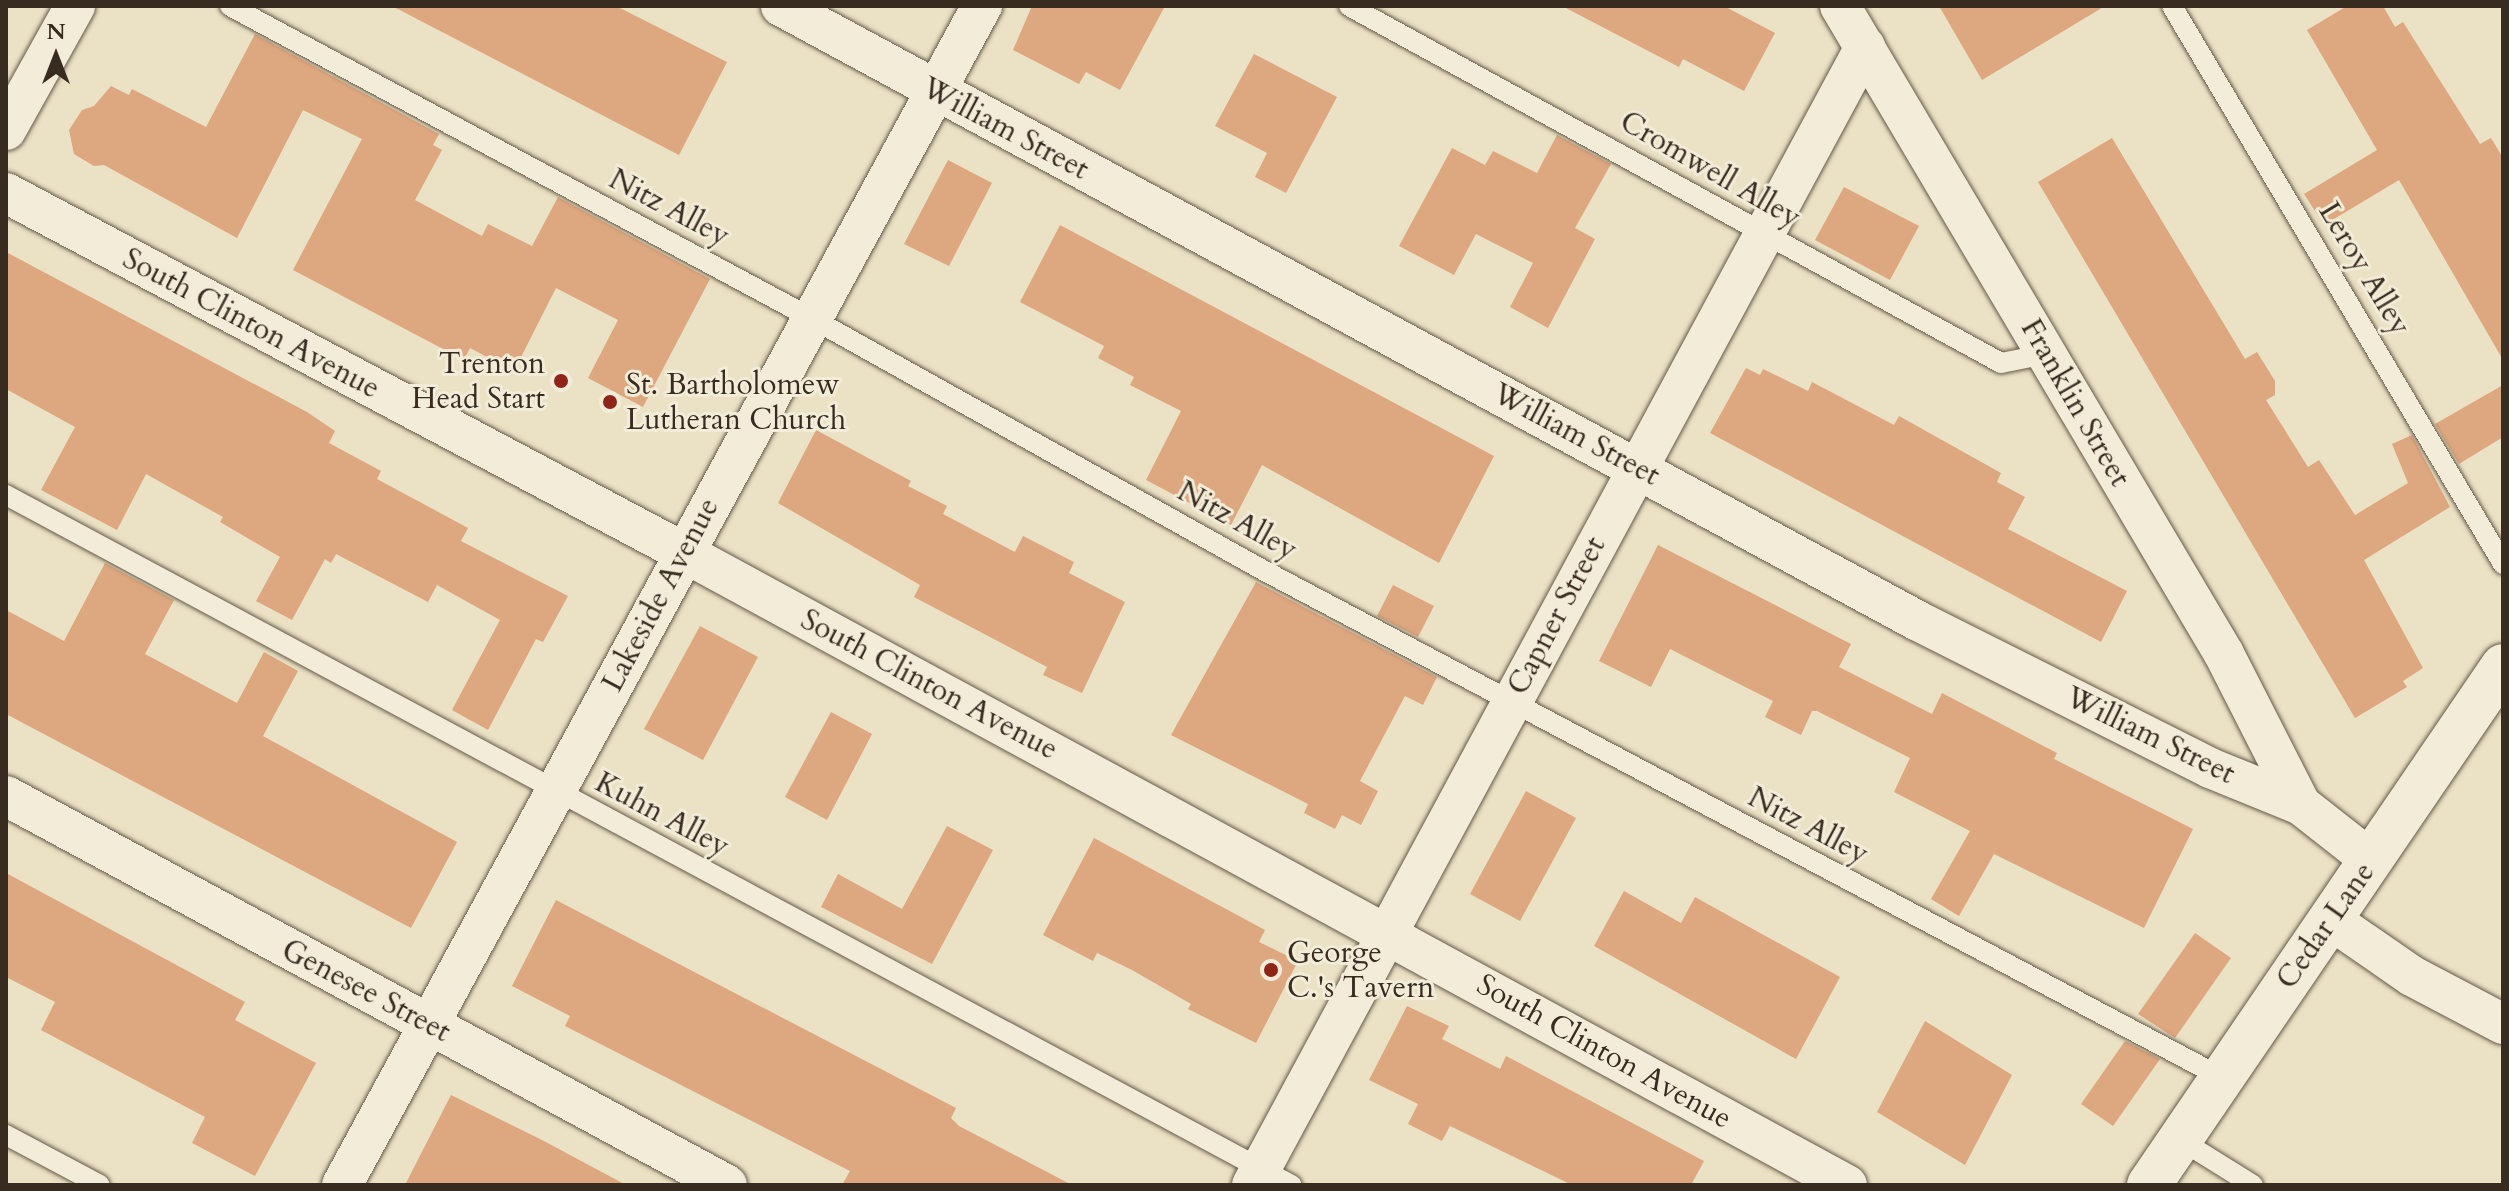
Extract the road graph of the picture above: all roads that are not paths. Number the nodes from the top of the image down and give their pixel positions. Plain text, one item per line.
1 (75, 6) edge
2 (230, 6) edge
3 (781, 6) edge
4 (982, 6) edge
5 (1349, 6) edge
6 (1840, 6) edge
7 (2172, 6) edge
8 (1865, 47) junction
9 (937, 93) junction
10 (6, 130) edge
11 (6, 193) edge
12 (1763, 236) junction
13 (813, 319) junction
14 (2046, 354) junction
15 (1636, 467) junction
16 (6, 495) edge
17 (683, 552) junction
18 (2503, 564) edge
19 (2503, 666) edge
20 (1511, 703) junction
21 (556, 793) junction
22 (6, 796) edge
23 (2301, 805) junction
24 (2371, 860) junction
25 (2331, 920) junction
26 (1387, 933) junction
27 (428, 1024) junction
28 (2503, 1024) edge
29 (2221, 1077) junction
30 (6, 1135) edge
31 (2179, 1139) junction
32 (1268, 1180) edge
33 (100, 1185) edge
34 (342, 1185) edge
35 (727, 1185) edge
36 (1847, 1185) edge
37 (2149, 1185) edge
38 (2253, 1185) edge

1 - 10 street
2 - 13 lane, Nitz Alley
3 - 9 street, William Street
4 - 9 street, Lakeside Avenue
5 - 12 lane, Cromwell Alley
6 - 8 street, Franklin Street
7 - 18 lane, Leroy Alley
8 - 12 street, Capner Street
8 - 14 street, Franklin Street
9 - 13 street, Lakeside Avenue
9 - 15 street, William Street
11 - 17 street, South Clinton Avenue
12 - 14 lane, Cromwell Alley
12 - 15 street, Capner Street
13 - 17 street, Lakeside Avenue
13 - 20 lane, Nitz Alley
14 - 23 street, Franklin Street
15 - 20 street, Capner Street
15 - 23 street, William Street
16 - 21 lane, Kuhn Alley
17 - 21 street, Lakeside Avenue
17 - 26 street, South Clinton Avenue
19 - 24 street, Cedar Lane
20 - 26 street, Capner Street
20 - 29 lane, Nitz Alley
21 - 27 street, Lakeside Avenue
21 - 32 lane, Kuhn Alley
22 - 27 street, Genesee Street
23 - 24 street, William Street
24 - 25 street, Cedar Lane
25 - 28 street
25 - 29 street, Cedar Lane
26 - 32 street, Capner Street
26 - 36 street, South Clinton Avenue
27 - 34 street, Lakeside Avenue
27 - 35 street, Genesee Street
29 - 31 street, Cedar Lane
30 - 33 lane
31 - 37 street, Cedar Lane
31 - 38 lane

